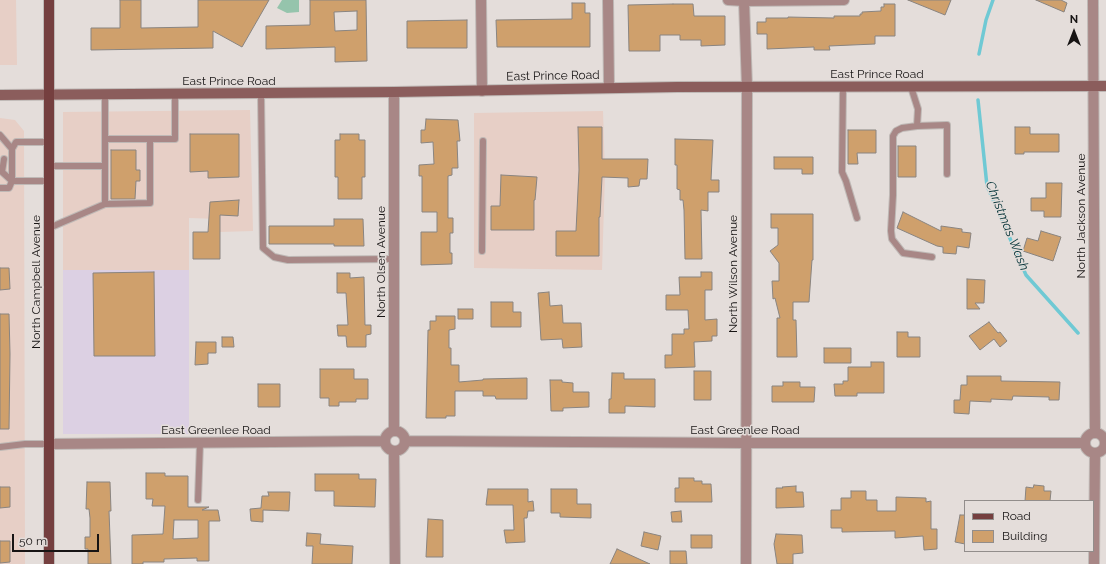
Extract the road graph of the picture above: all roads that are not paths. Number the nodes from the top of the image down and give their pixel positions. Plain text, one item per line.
1 (49, 0) edge
2 (481, 0) edge
3 (608, 0) edge
4 (728, 0) edge
5 (844, 0) edge
6 (1093, 0) edge
7 (744, 1) edge
8 (1094, 86) junction
9 (1106, 86) edge
10 (747, 87) junction
11 (843, 87) junction
12 (911, 87) junction
13 (609, 88) junction
14 (482, 91) junction
15 (394, 92) junction
16 (261, 93) junction
17 (105, 94) junction
18 (175, 94) junction
19 (49, 95) junction
20 (0, 96) edge
21 (918, 126) junction
22 (0, 135) edge
23 (105, 139) junction
24 (150, 139) junction
25 (483, 141) dead end
26 (49, 142) junction
27 (12, 148) junction
28 (4, 159) dead end
29 (49, 166) junction
30 (105, 166) junction
31 (1, 172) edge
32 (948, 174) dead end
33 (12, 181) junction
34 (49, 181) junction
35 (0, 188) edge
36 (105, 204) junction
37 (857, 218) dead end
38 (49, 228) junction
39 (482, 251) dead end
40 (932, 257) dead end
41 (394, 259) junction
42 (394, 431) junction
43 (1095, 433) junction
44 (384, 441) junction
45 (405, 441) junction
46 (200, 443) junction
47 (746, 443) junction
48 (1085, 443) junction
49 (1106, 443) edge
50 (49, 444) junction
51 (0, 447) edge
52 (394, 452) junction
53 (1095, 453) junction
54 (198, 500) dead end
55 (49, 564) edge
56 (395, 564) edge
57 (746, 564) edge
58 (1094, 564) edge

1 - 19 main road, North Campbell Avenue
2 - 14 street
3 - 13 street
4 - 7 street
5 - 7 street
6 - 8 street, North Jackson Avenue
7 - 10 street, North Wilson Avenue
8 - 9 main road, East Prince Road
8 - 12 main road, East Prince Road
8 - 43 street, North Jackson Avenue
10 - 11 main road, East Prince Road
10 - 13 main road, East Prince Road
10 - 47 street, North Wilson Avenue
11 - 12 main road, East Prince Road
11 - 37 lane
12 - 21 lane
13 - 14 main road, East Prince Road
14 - 15 main road, East Prince Road
15 - 16 main road, East Prince Road
15 - 41 street, North Olsen Avenue
16 - 18 main road, East Prince Road
16 - 41 lane
17 - 18 main road, East Prince Road
17 - 19 main road, East Prince Road
17 - 23 lane
18 - 24 lane
19 - 20 main road, East Prince Road
19 - 26 main road, North Campbell Avenue
21 - 32 lane
21 - 40 lane
22 - 27 lane
23 - 24 lane
23 - 30 lane
24 - 36 lane
25 - 39 lane
26 - 27 lane
26 - 29 main road, North Campbell Avenue
27 - 33 lane
28 - 31 lane
29 - 30 lane
29 - 34 main road, North Campbell Avenue
30 - 36 lane
31 - 33 lane
33 - 34 lane
33 - 35 lane
34 - 38 main road, North Campbell Avenue
36 - 38 lane
38 - 50 main road, North Campbell Avenue
41 - 42 street, North Olsen Avenue
42 - 44 street
42 - 45 street
43 - 48 street
43 - 49 street
44 - 46 street, East Greenlee Road
44 - 52 street
45 - 47 street, East Greenlee Road
45 - 52 street
46 - 50 street, East Greenlee Road
46 - 54 lane
47 - 48 street, East Greenlee Road
47 - 57 street, North Wilson Avenue
48 - 53 street
49 - 53 street
50 - 51 lane
50 - 55 main road, North Campbell Avenue
52 - 56 street
53 - 58 street

